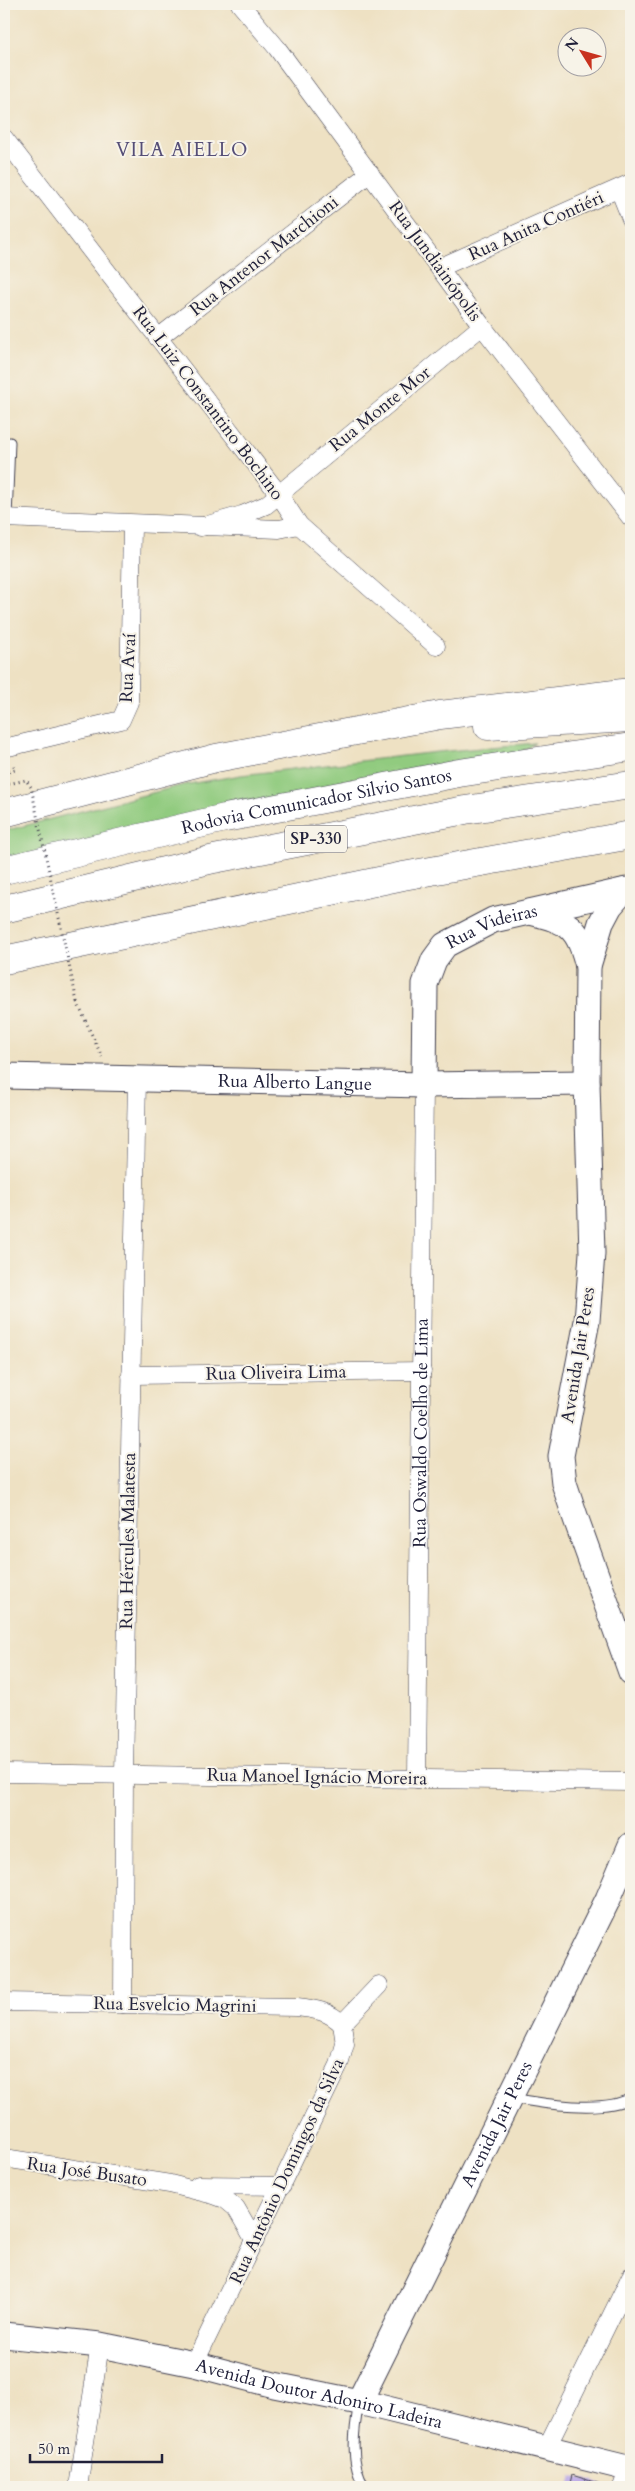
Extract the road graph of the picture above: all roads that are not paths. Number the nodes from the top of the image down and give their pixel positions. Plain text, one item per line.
1 (240, 4) edge
2 (4, 138) edge
3 (370, 174) junction
4 (625, 186) edge
5 (631, 219) edge
6 (441, 267) junction
7 (482, 326) junction
8 (158, 338) junction
9 (10, 442) dead end
10 (278, 493) junction
11 (5, 518) edge
12 (631, 518) edge
13 (132, 524) junction
14 (299, 525) junction
15 (201, 527) junction
16 (436, 646) dead end
17 (631, 692) edge
18 (631, 718) edge
19 (631, 747) edge
20 (4, 748) edge
21 (216, 758) junction
22 (631, 785) edge
23 (4, 813) edge
24 (631, 835) edge
25 (4, 870) edge
26 (627, 891) edge
27 (4, 909) edge
28 (526, 912) junction
29 (4, 960) edge
30 (588, 966) junction
31 (4, 1076) edge
32 (137, 1078) junction
33 (587, 1083) junction
34 (424, 1086) junction
35 (422, 1371) junction
36 (131, 1375) junction
37 (631, 1672) edge
38 (4, 1773) edge
39 (124, 1774) junction
40 (417, 1779) junction
41 (631, 1782) edge
42 (631, 1845) edge
43 (379, 1985) dead end
44 (4, 2002) edge
45 (123, 2004) junction
46 (342, 2024) junction
47 (510, 2098) junction
48 (631, 2098) edge
49 (4, 2158) edge
50 (170, 2184) junction
51 (282, 2186) junction
52 (255, 2241) junction
53 (631, 2276) edge
54 (4, 2335) edge
55 (100, 2345) junction
56 (194, 2364) junction
57 (359, 2402) junction
58 (546, 2449) junction
59 (628, 2475) edge
60 (78, 2487) edge
61 (366, 2487) edge

1 - 3 street, Rua Jundiainópolis
2 - 8 street, Rua Luiz Constantino Bochino
3 - 6 street, Rua Jundiainópolis
3 - 8 street, Rua Antenor Marchioni
4 - 5 street
4 - 6 street, Rua Anita Contiéri
6 - 7 street, Rua Jundiainópolis
7 - 10 street, Rua Monte Mor
7 - 12 street, Rua Jundiainópolis
8 - 10 street, Rua Luiz Constantino Bochino
9 - 11 lane
10 - 14 street, Rua Luiz Constantino Bochino
10 - 15 street, Rua Monte Mor
11 - 13 street
13 - 15 street
13 - 20 street, Rua Avaí
14 - 15 street
14 - 16 street, Rua Luiz Constantino Bochino
17 - 21 highway
18 - 21 highway
19 - 25 highway, Rodovia Comunicador Silvio Santos / SP-330
21 - 23 highway
22 - 27 highway, Rodovia Comunicador Silvio Santos / SP-330
24 - 29 highway
26 - 28 street, Rua Videiras
26 - 30 street, Avenida Jair Peres
28 - 30 street, Avenida Jair Peres
28 - 34 street, Rua Videiras
30 - 33 street, Avenida Jair Peres
31 - 32 street, Rua Alberto Langue
32 - 34 street, Rua Alberto Langue
32 - 36 street, Rua Hércules Malatesta
33 - 34 street, Rua Alberto Langue
33 - 37 street, Avenida Jair Peres
34 - 35 street, Rua Oswaldo Coelho de Lima
35 - 36 street, Rua Oliveira Lima
35 - 40 street, Rua Oswaldo Coelho de Lima
36 - 39 street, Rua Hércules Malatesta
38 - 39 street, Rua Manoel Ignácio Moreira
39 - 40 street, Rua Manoel Ignácio Moreira
39 - 45 street, Rua Hércules Malatesta
40 - 41 street, Rua Manoel Ignácio Moreira
42 - 47 street, Avenida Jair Peres
43 - 46 street
44 - 45 street, Rua Esvelcio Magrini
45 - 46 street, Rua Esvelcio Magrini
46 - 51 street, Rua Antônio Domingos da Silva
47 - 48 lane
47 - 57 street, Avenida Jair Peres
49 - 50 street, Rua José Busato
50 - 51 street, Rua José Busato
50 - 52 street, Rua José Busato
51 - 52 street, Rua Antônio Domingos da Silva
52 - 56 street, Rua Antônio Domingos da Silva
53 - 58 street
54 - 55 street, Avenida Doutor Adoniro Ladeira
55 - 56 street, Avenida Doutor Adoniro Ladeira
55 - 60 street
56 - 57 street, Avenida Doutor Adoniro Ladeira
57 - 58 street, Avenida Doutor Adoniro Ladeira
57 - 61 lane
58 - 59 street, Avenida Doutor Adoniro Ladeira

